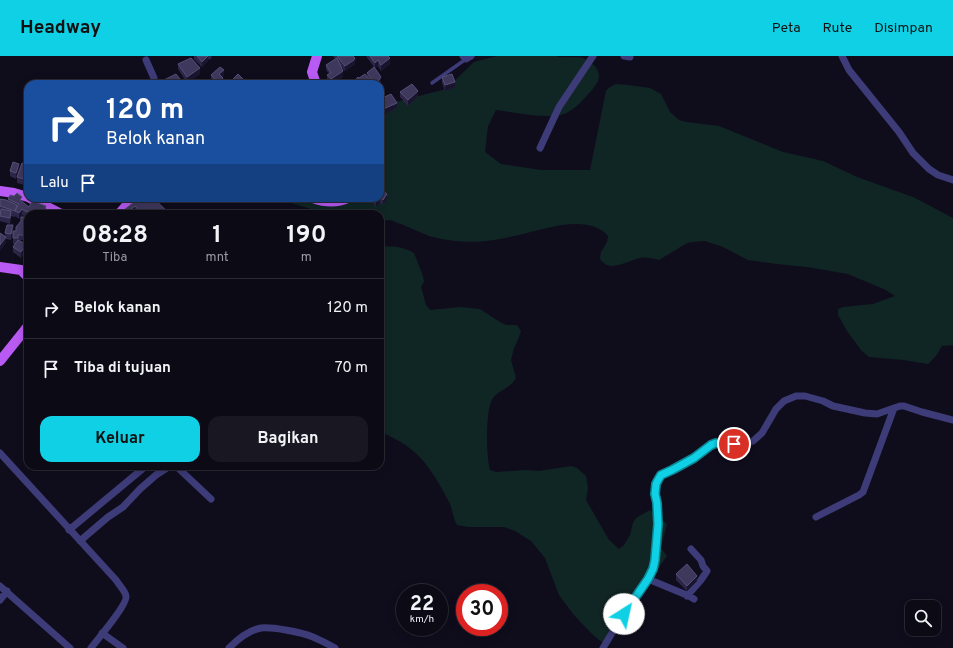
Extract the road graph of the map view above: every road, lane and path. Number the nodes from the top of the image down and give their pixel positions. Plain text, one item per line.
1 (317, 56) edge
2 (593, 56) edge
3 (842, 56) edge
4 (467, 57) edge
5 (146, 60) dead end
6 (154, 80) edge
7 (315, 80) edge
8 (432, 83) dead end
9 (540, 148) dead end
10 (953, 180) edge
11 (0, 191) edge
12 (24, 197) edge
13 (37, 202) edge
14 (130, 202) edge
15 (53, 210) edge
16 (123, 210) edge
17 (0, 267) edge
18 (24, 273) edge
19 (24, 331) edge
20 (0, 361) edge
21 (894, 408) junction
22 (953, 420) edge
23 (0, 453) edge
24 (139, 470) edge
25 (164, 470) edge
26 (180, 470) edge
27 (211, 499) dead end
28 (816, 517) dead end
29 (69, 530) junction
30 (80, 541) junction
31 (691, 549) dead end
32 (648, 579) junction
33 (0, 586) edge
34 (6, 591) junction
35 (687, 596) junction
36 (694, 599) dead end
37 (0, 600) edge
38 (102, 633) junction
39 (70, 648) edge
40 (91, 648) edge
41 (123, 648) edge
42 (229, 648) edge
43 (335, 648) edge
44 (603, 648) edge

1 - 7 main road
2 - 9 street
3 - 10 street
4 - 8 lane
5 - 6 street
11 - 12 main road
13 - 15 main road
14 - 16 main road
17 - 18 main road
19 - 20 main road
21 - 22 street
21 - 28 street
21 - 32 street
23 - 29 street
24 - 29 street
25 - 30 street
26 - 27 street
29 - 30 street
30 - 38 street
31 - 35 street
32 - 35 street
32 - 44 street
33 - 34 street
34 - 37 street
34 - 39 street
35 - 36 street
38 - 40 street
38 - 41 street
42 - 43 street

